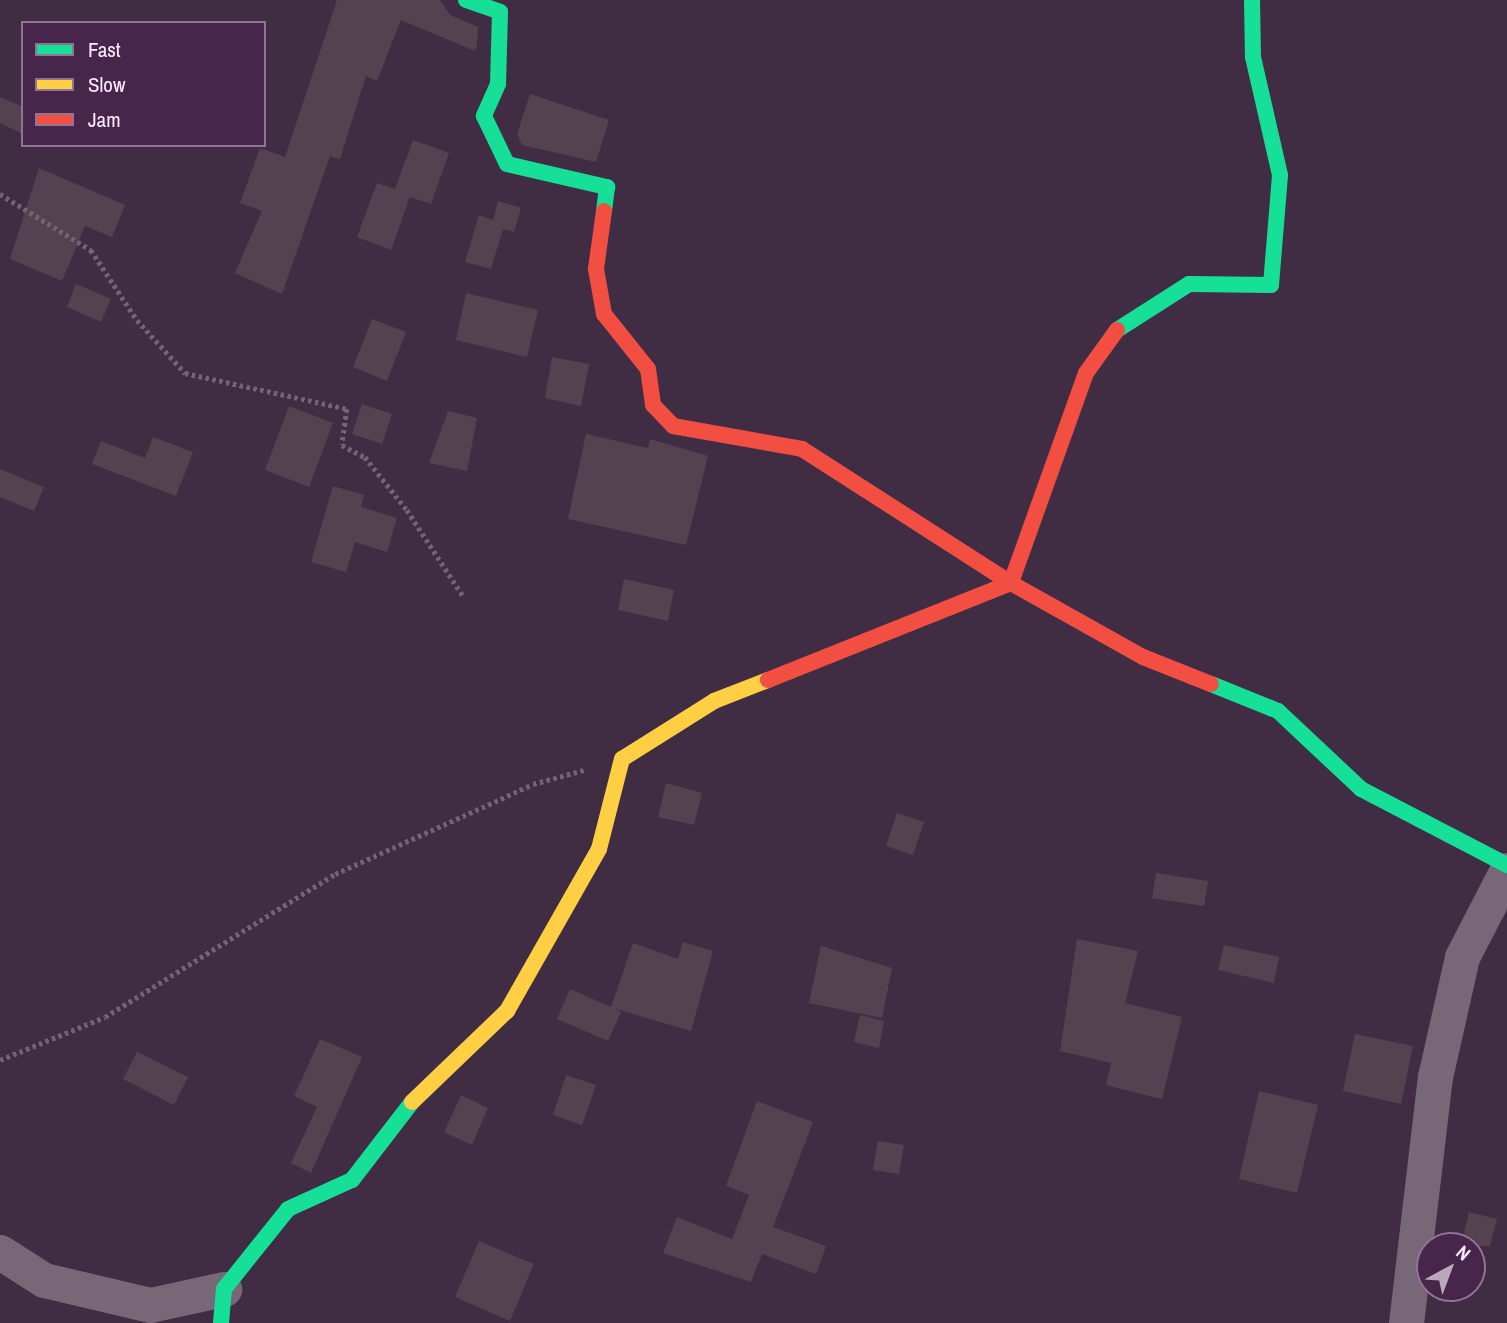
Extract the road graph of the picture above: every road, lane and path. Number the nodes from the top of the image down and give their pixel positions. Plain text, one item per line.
1 (466, 0) edge
2 (1252, 0) edge
3 (0, 194) edge
4 (1011, 583) junction
5 (463, 596) dead end
6 (622, 759) junction
7 (1507, 865) edge
8 (1507, 870) edge
9 (0, 1060) edge
10 (0, 1252) edge
11 (222, 1306) edge
12 (1406, 1323) edge

1 - 4 street
2 - 4 street
3 - 5 path
4 - 6 street
4 - 7 street
6 - 9 path
6 - 11 street
8 - 12 street
10 - 11 street

